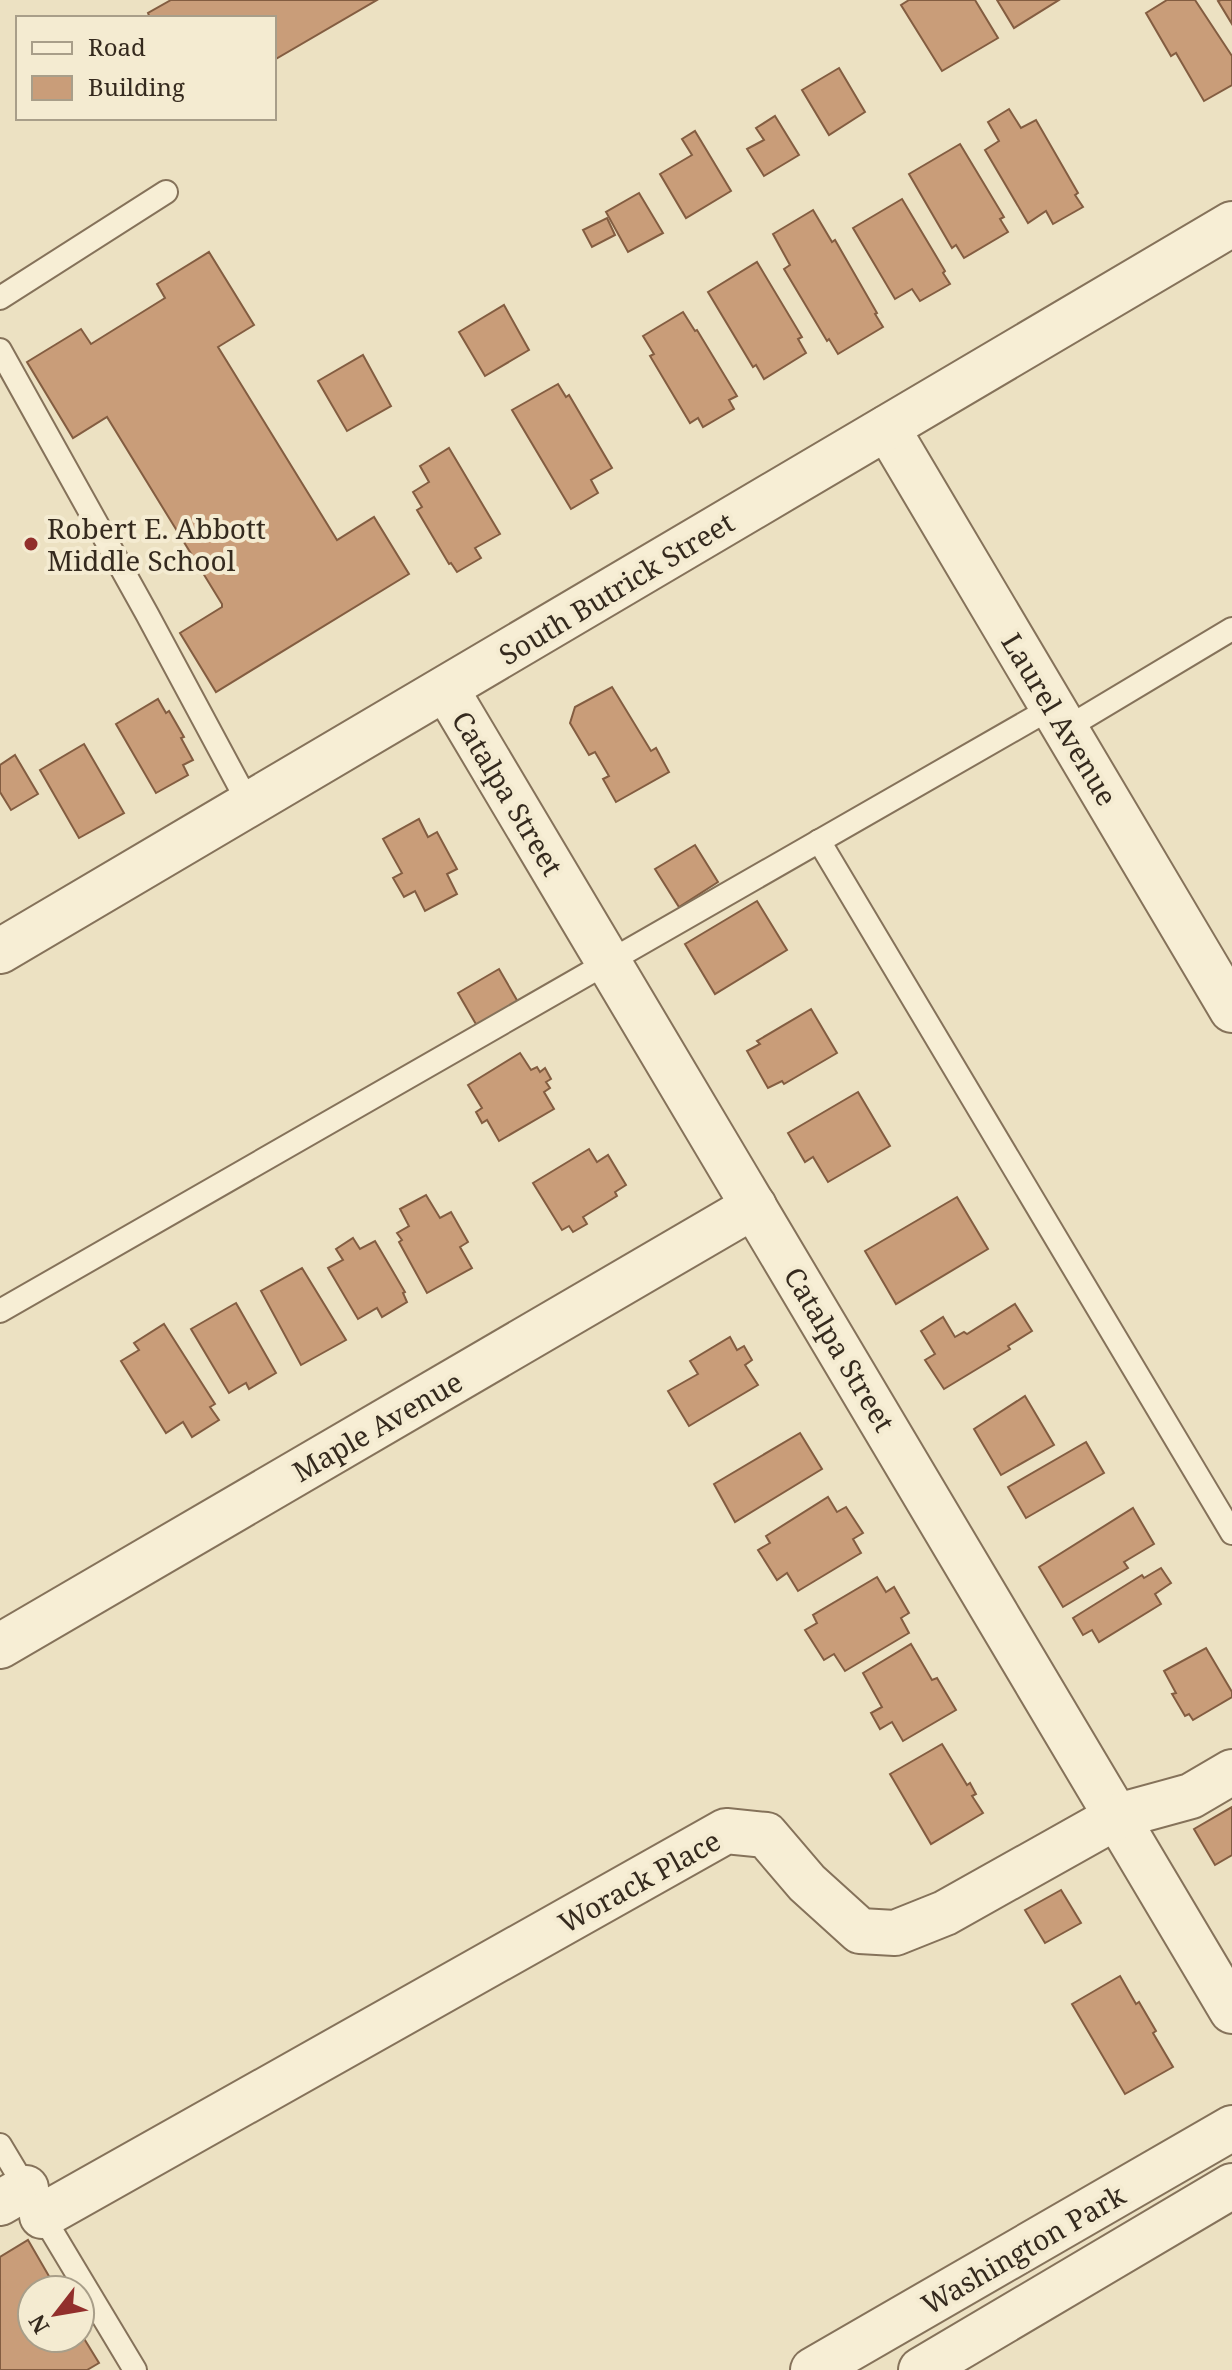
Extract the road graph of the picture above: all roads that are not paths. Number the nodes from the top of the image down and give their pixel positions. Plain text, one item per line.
1 (166, 192) dead end
2 (1232, 224) edge
3 (0, 298) edge
4 (0, 350) edge
5 (887, 428) junction
6 (1232, 629) edge
7 (446, 689) junction
8 (1059, 718) junction
9 (249, 804) junction
10 (819, 841) junction
11 (0, 951) edge
12 (608, 962) junction
13 (1232, 1010) edge
14 (754, 1206) junction
15 (0, 1311) edge
16 (1232, 1533) edge
17 (0, 1646) edge
18 (1232, 1772) edge
19 (1118, 1816) junction
20 (1232, 2011) edge
21 (1232, 2128) edge
22 (0, 2145) edge
23 (1232, 2186) edge
24 (23, 2202) edge
25 (135, 2370) edge
26 (813, 2370) edge
27 (921, 2370) edge

1 - 3 lane
2 - 5 street, South Butrick Street
4 - 9 lane
5 - 7 street, South Butrick Street
5 - 8 street, Laurel Avenue
6 - 8 lane
7 - 9 street, South Butrick Street
7 - 12 street, Catalpa Street
8 - 10 lane
8 - 13 street, Laurel Avenue
9 - 11 street, South Butrick Street
10 - 12 lane
10 - 16 lane
12 - 14 street, Catalpa Street
12 - 15 lane
14 - 17 street, Maple Avenue
14 - 19 street, Catalpa Street
18 - 19 street, Worack Place
19 - 20 street, Catalpa Street
19 - 24 street, Worack Place
21 - 26 street, Washington Park
22 - 24 lane
23 - 27 street, Washington Park
24 - 25 lane

